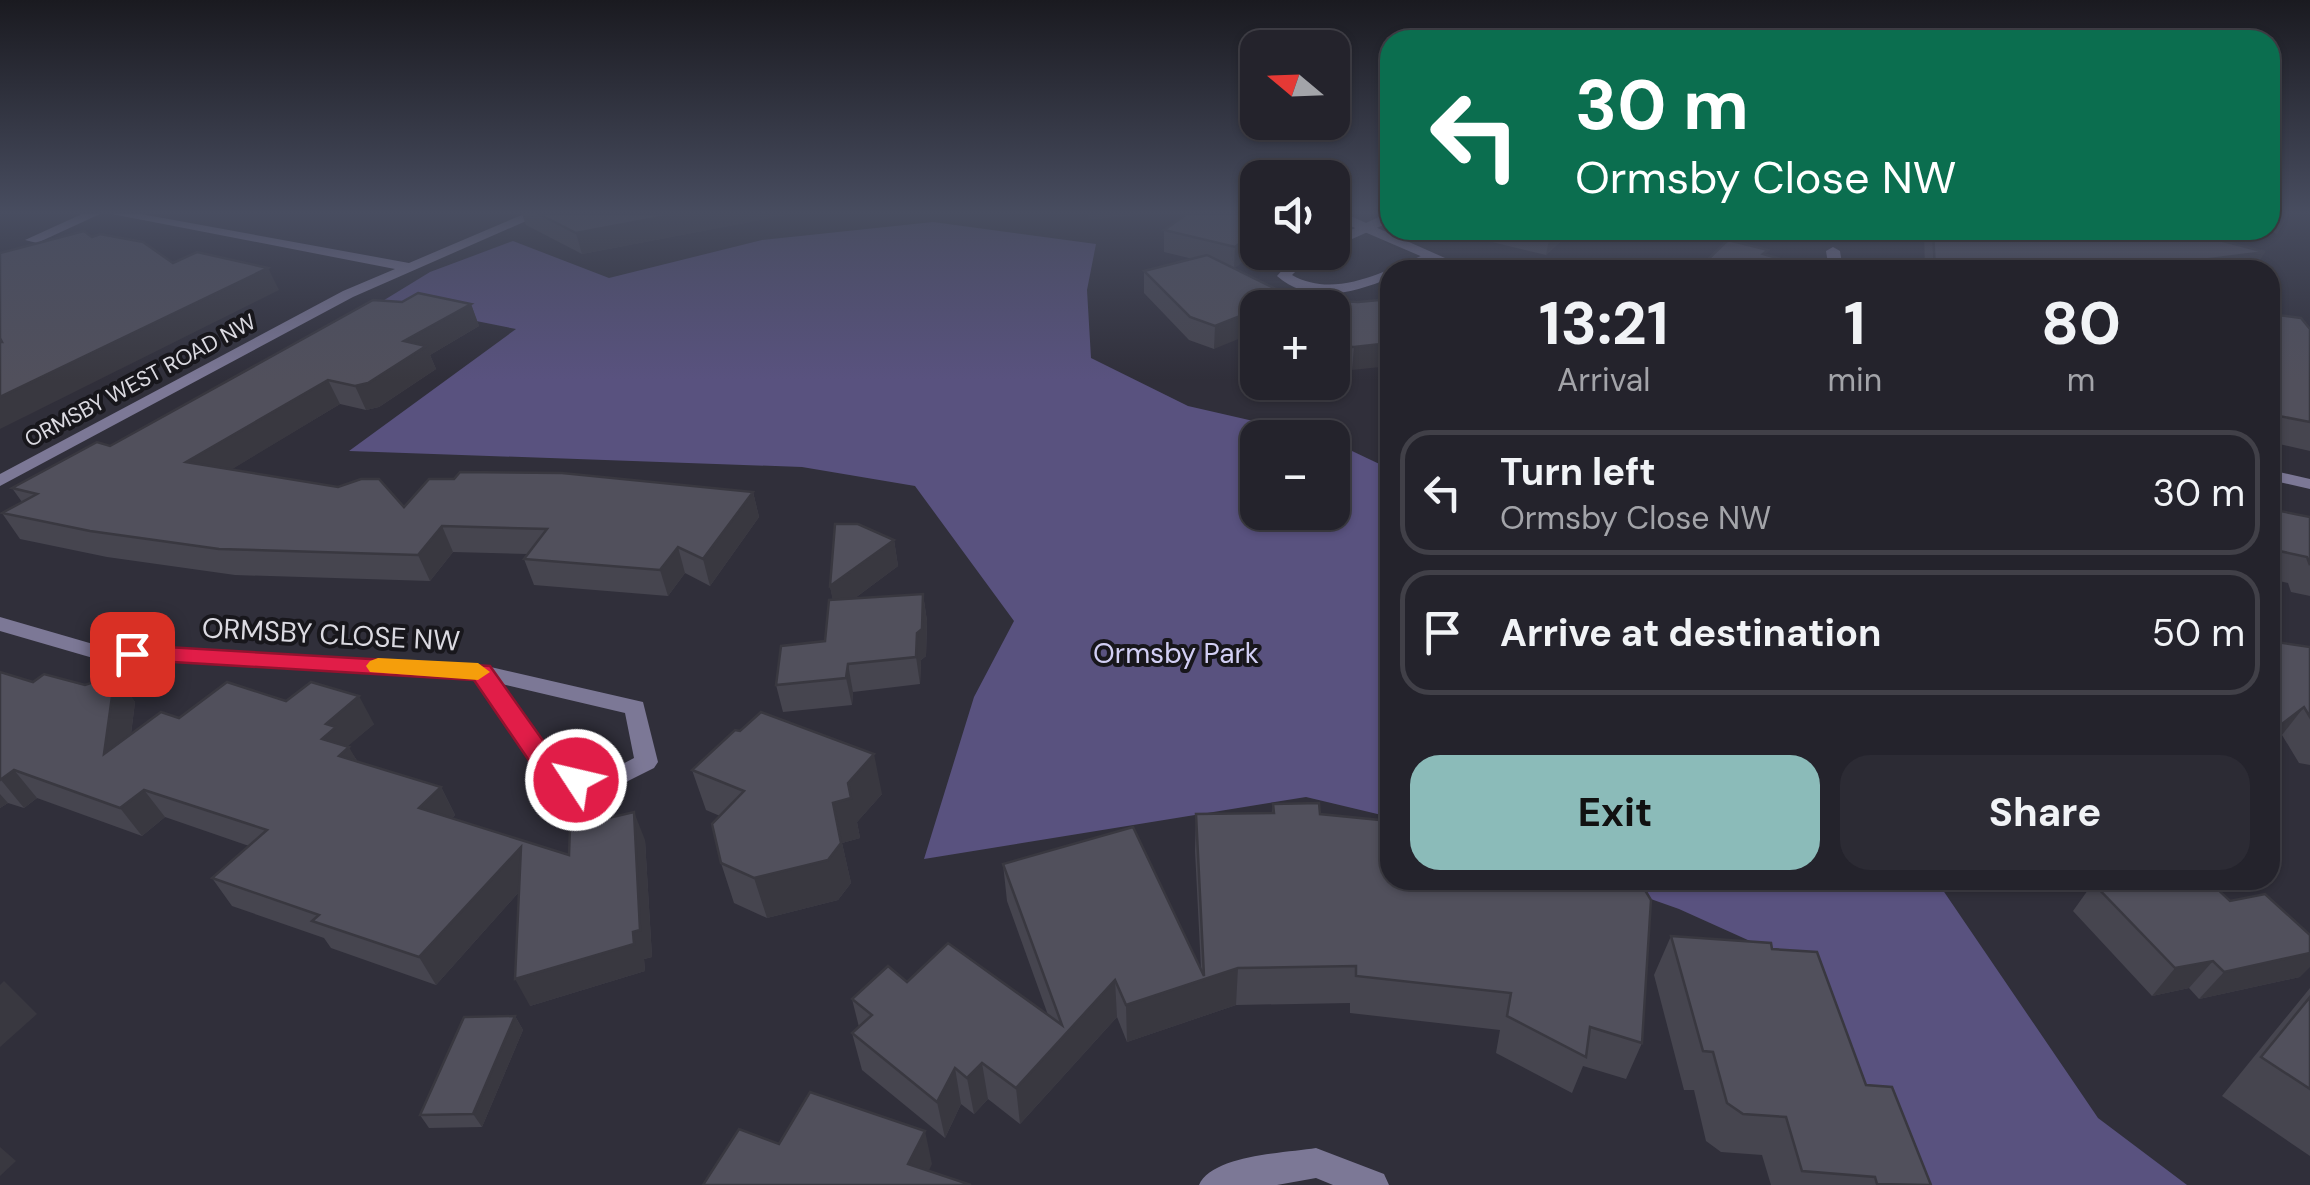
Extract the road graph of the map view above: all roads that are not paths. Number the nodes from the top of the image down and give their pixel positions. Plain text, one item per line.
1 (404, 269) edge
2 (1290, 270) edge
3 (1380, 277) edge
4 (2280, 477) edge
5 (0, 481) edge
6 (2310, 484) edge
7 (0, 624) edge
8 (482, 672) junction
9 (1215, 1185) edge
10 (1373, 1185) edge

1 - 5 street, ORMSBY WEST ROAD NW
2 - 3 street
4 - 6 street
7 - 8 street, ORMSBY CLOSE NW
8 - 8 street, ORMSBY CLOSE NW
9 - 10 street

